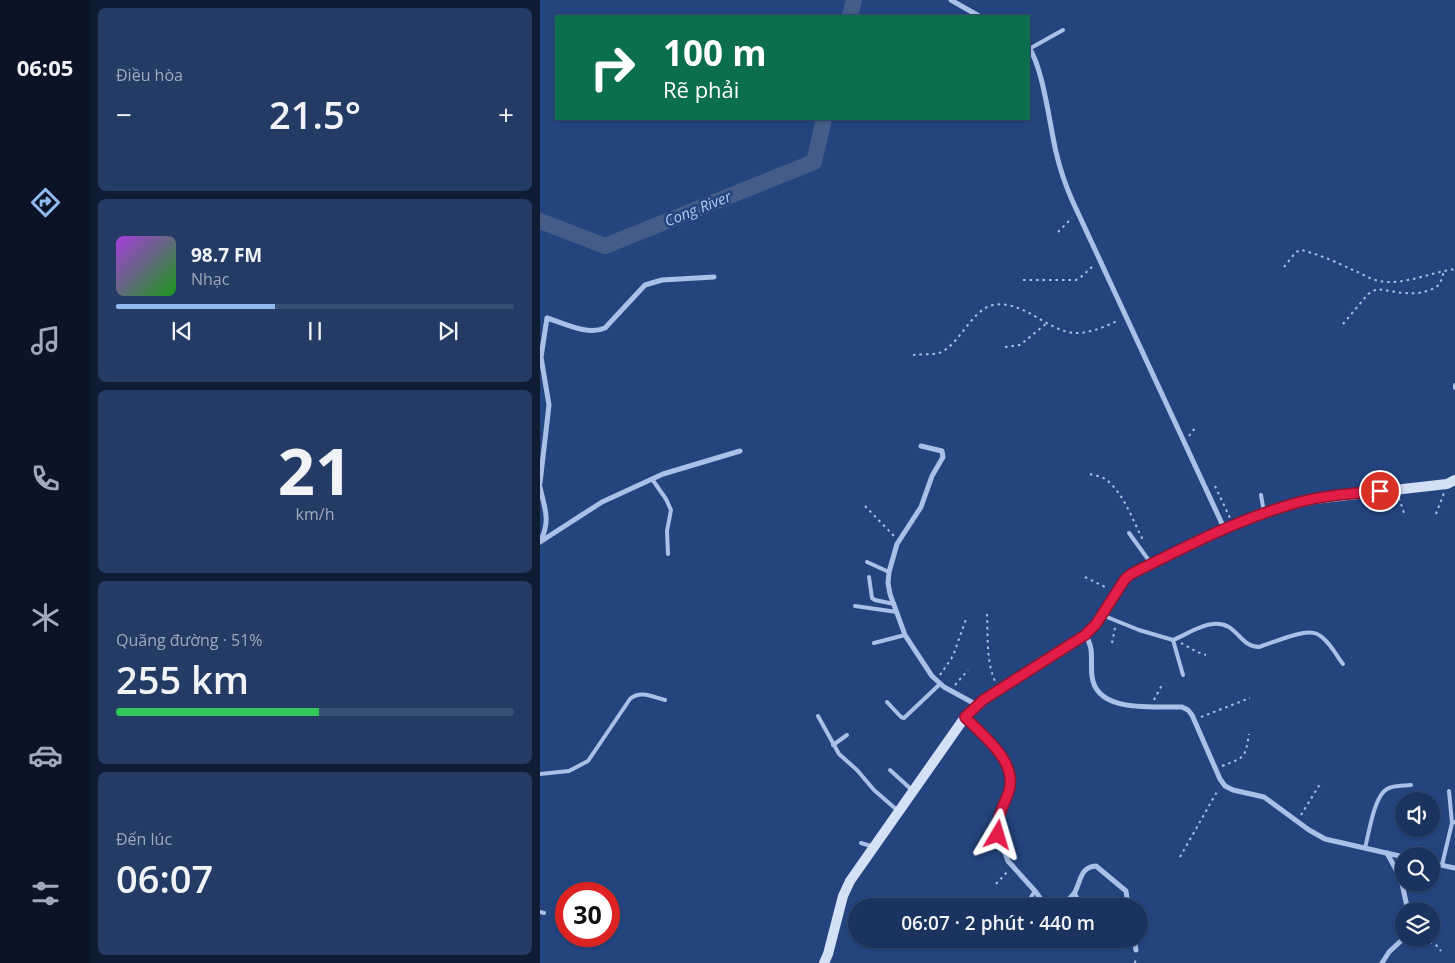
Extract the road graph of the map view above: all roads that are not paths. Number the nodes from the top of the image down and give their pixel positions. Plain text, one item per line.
1 (951, 0) edge
2 (977, 15) edge
3 (1063, 30) dead end
4 (1030, 48) edge
5 (1030, 51) edge
6 (714, 277) dead end
7 (542, 380) edge
8 (921, 446) dead end
9 (740, 451) dead end
10 (652, 479) junction
11 (1451, 482) edge
12 (540, 483) edge
13 (540, 487) edge
14 (1261, 495) dead end
15 (1264, 514) junction
16 (1228, 526) junction
17 (1129, 533) dead end
18 (540, 542) edge
19 (668, 554) dead end
20 (867, 562) dead end
21 (1151, 564) junction
22 (889, 572) junction
23 (869, 577) dead end
24 (894, 604) junction
25 (855, 606) dead end
26 (897, 612) junction
27 (1102, 614) junction
28 (905, 635) junction
29 (1085, 635) junction
30 (1175, 639) junction
31 (874, 643) dead end
32 (1343, 664) dead end
33 (1183, 675) dead end
34 (938, 682) junction
35 (665, 700) dead end
36 (886, 702) dead end
37 (978, 705) junction
38 (818, 716) dead end
39 (965, 717) junction
40 (847, 735) dead end
41 (833, 745) junction
42 (890, 770) dead end
43 (540, 774) edge
44 (1411, 785) dead end
45 (913, 791) junction
46 (1449, 792) dead end
47 (899, 811) junction
48 (1454, 822) edge
49 (861, 843) dead end
50 (874, 847) junction
51 (1365, 848) junction
52 (1387, 854) junction
53 (1395, 855) edge
54 (1442, 866) joint
55 (1455, 868) edge
56 (1035, 891) junction
57 (1074, 893) junction
58 (1031, 898) edge
59 (1040, 898) edge
60 (1069, 898) edge
61 (1077, 898) edge
62 (1127, 898) edge
63 (1406, 902) edge
64 (1395, 946) edge
65 (824, 963) edge
66 (1382, 963) edge

1 - 2 street
3 - 4 lane
5 - 16 street
6 - 7 street
7 - 12 street
8 - 22 street
9 - 10 street
10 - 18 street
10 - 19 lane
11 - 15 main road
13 - 18 street
14 - 15 lane
15 - 16 main road
16 - 21 main road
17 - 21 lane
20 - 22 lane
21 - 27 main road
22 - 24 street
23 - 24 lane
24 - 26 street
25 - 26 lane
26 - 28 street
27 - 29 main road
27 - 30 lane
28 - 31 lane
28 - 34 street
29 - 37 main road
29 - 51 street
30 - 32 lane
30 - 33 lane
34 - 36 lane
34 - 37 street
35 - 43 lane
37 - 39 main road
38 - 41 lane
39 - 45 main road
39 - 56 street
40 - 41 lane
41 - 47 lane
42 - 45 lane
44 - 51 lane
45 - 47 main road
46 - 48 lane
47 - 50 main road
48 - 54 lane
49 - 50 lane
50 - 65 main road
51 - 52 street
52 - 53 street
52 - 63 street
54 - 55 street
56 - 58 lane
56 - 59 street
57 - 60 street
57 - 61 lane
57 - 62 street
64 - 66 street

